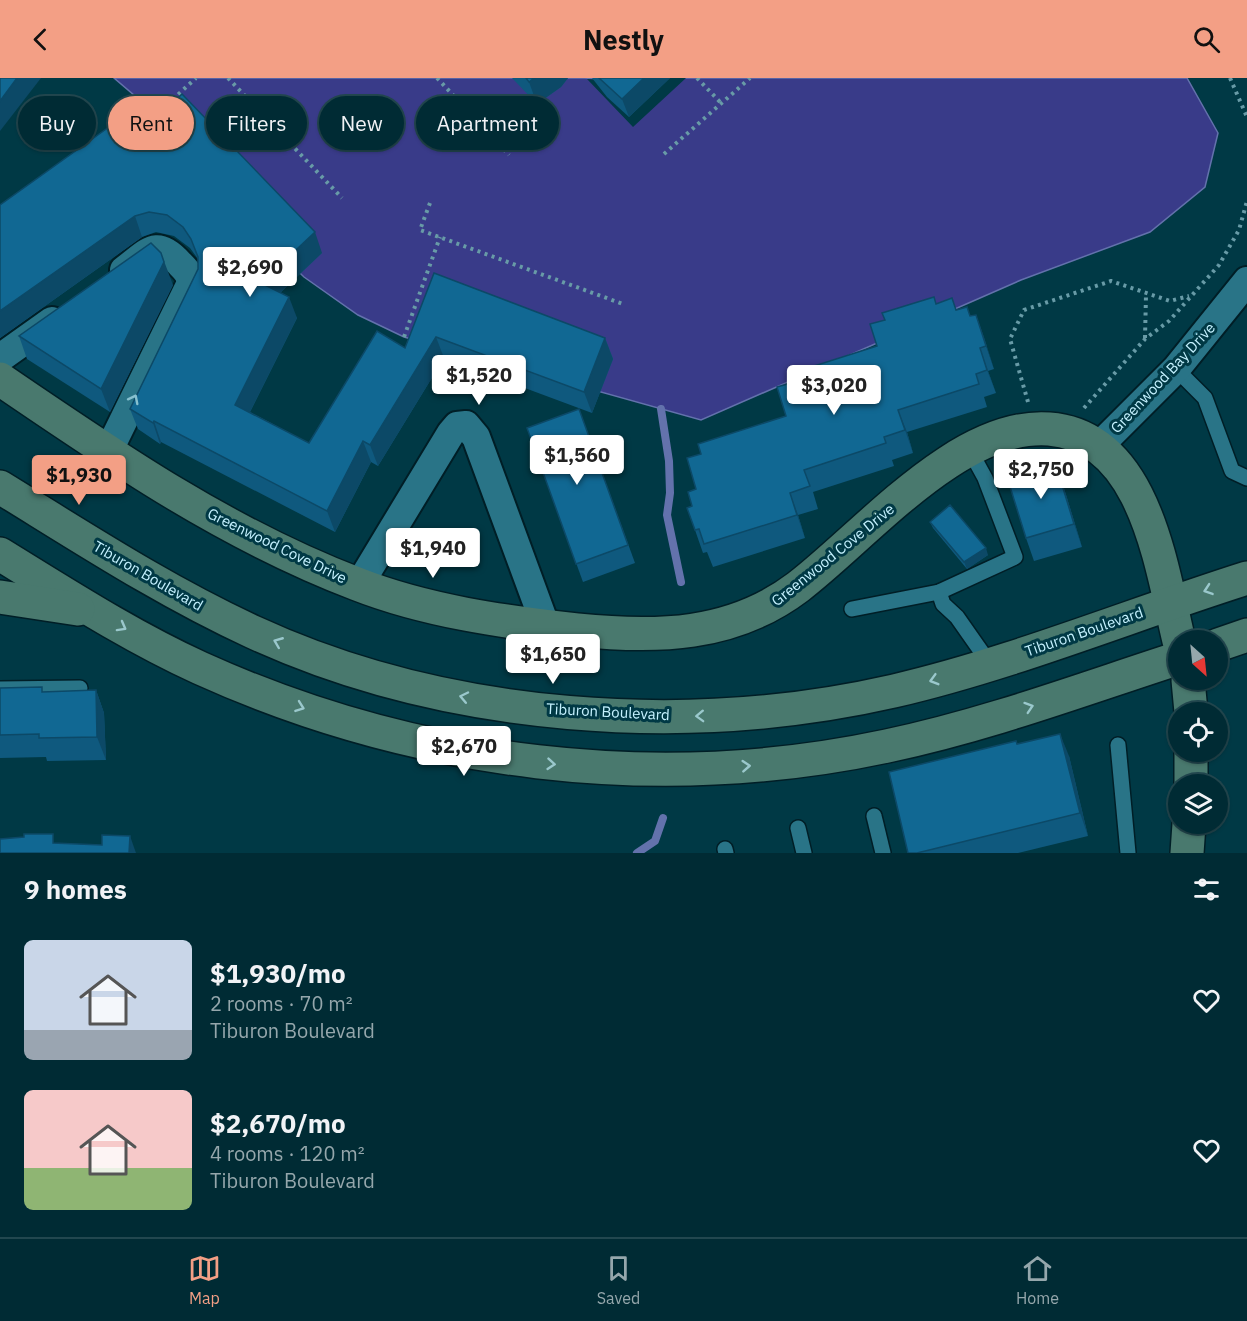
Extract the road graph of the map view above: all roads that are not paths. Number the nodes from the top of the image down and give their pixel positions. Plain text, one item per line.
1 (1247, 281) edge
2 (104, 284) edge
3 (76, 304) edge
4 (0, 358) edge
5 (1176, 369) junction
6 (0, 379) edge
7 (1100, 446) junction
8 (969, 449) junction
9 (108, 452) junction
10 (1247, 478) edge
11 (0, 487) edge
12 (0, 554) edge
13 (1247, 578) edge
14 (359, 585) junction
15 (939, 592) junction
16 (0, 597) edge
17 (1170, 603) junction
18 (852, 609) dead end
19 (94, 612) junction
20 (546, 627) junction
21 (1176, 630) edge
22 (1247, 635) edge
23 (1228, 642) edge
24 (1168, 662) edge
25 (990, 664) junction
26 (80, 688) edge
27 (0, 689) edge
28 (1118, 745) dead end
29 (874, 816) dead end
30 (798, 828) dead end
31 (1188, 834) edge
32 (804, 853) edge
33 (883, 853) edge
34 (1128, 853) edge
35 (1187, 853) edge

1 - 5 street, Greenwood Bay Drive
9 -> 2 street
3 - 4 street
5 - 7 street, Greenwood Bay Drive
5 - 10 lane
6 - 9 main road, Greenwood Cove Drive
7 - 8 main road, Greenwood Cove Drive
7 - 17 main road, Greenwood Cove Drive
8 - 15 lane
8 - 20 main road, Greenwood Cove Drive
9 - 14 main road, Greenwood Cove Drive
25 -> 11 main road, Tiburon Boulevard
12 - 19 main road
13 -> 17 main road, Tiburon Boulevard
14 - 20 main road, Greenwood Cove Drive
14 - 20 street
15 - 18 lane
15 - 25 lane
16 - 19 main road
17 - 21 main road, Greenwood Cove Drive
17 - 25 main road, Tiburon Boulevard
19 -> 24 main road
22 - 23 main road
26 - 27 lane
28 - 34 lane
29 - 33 lane
30 - 32 lane
31 - 35 main road

